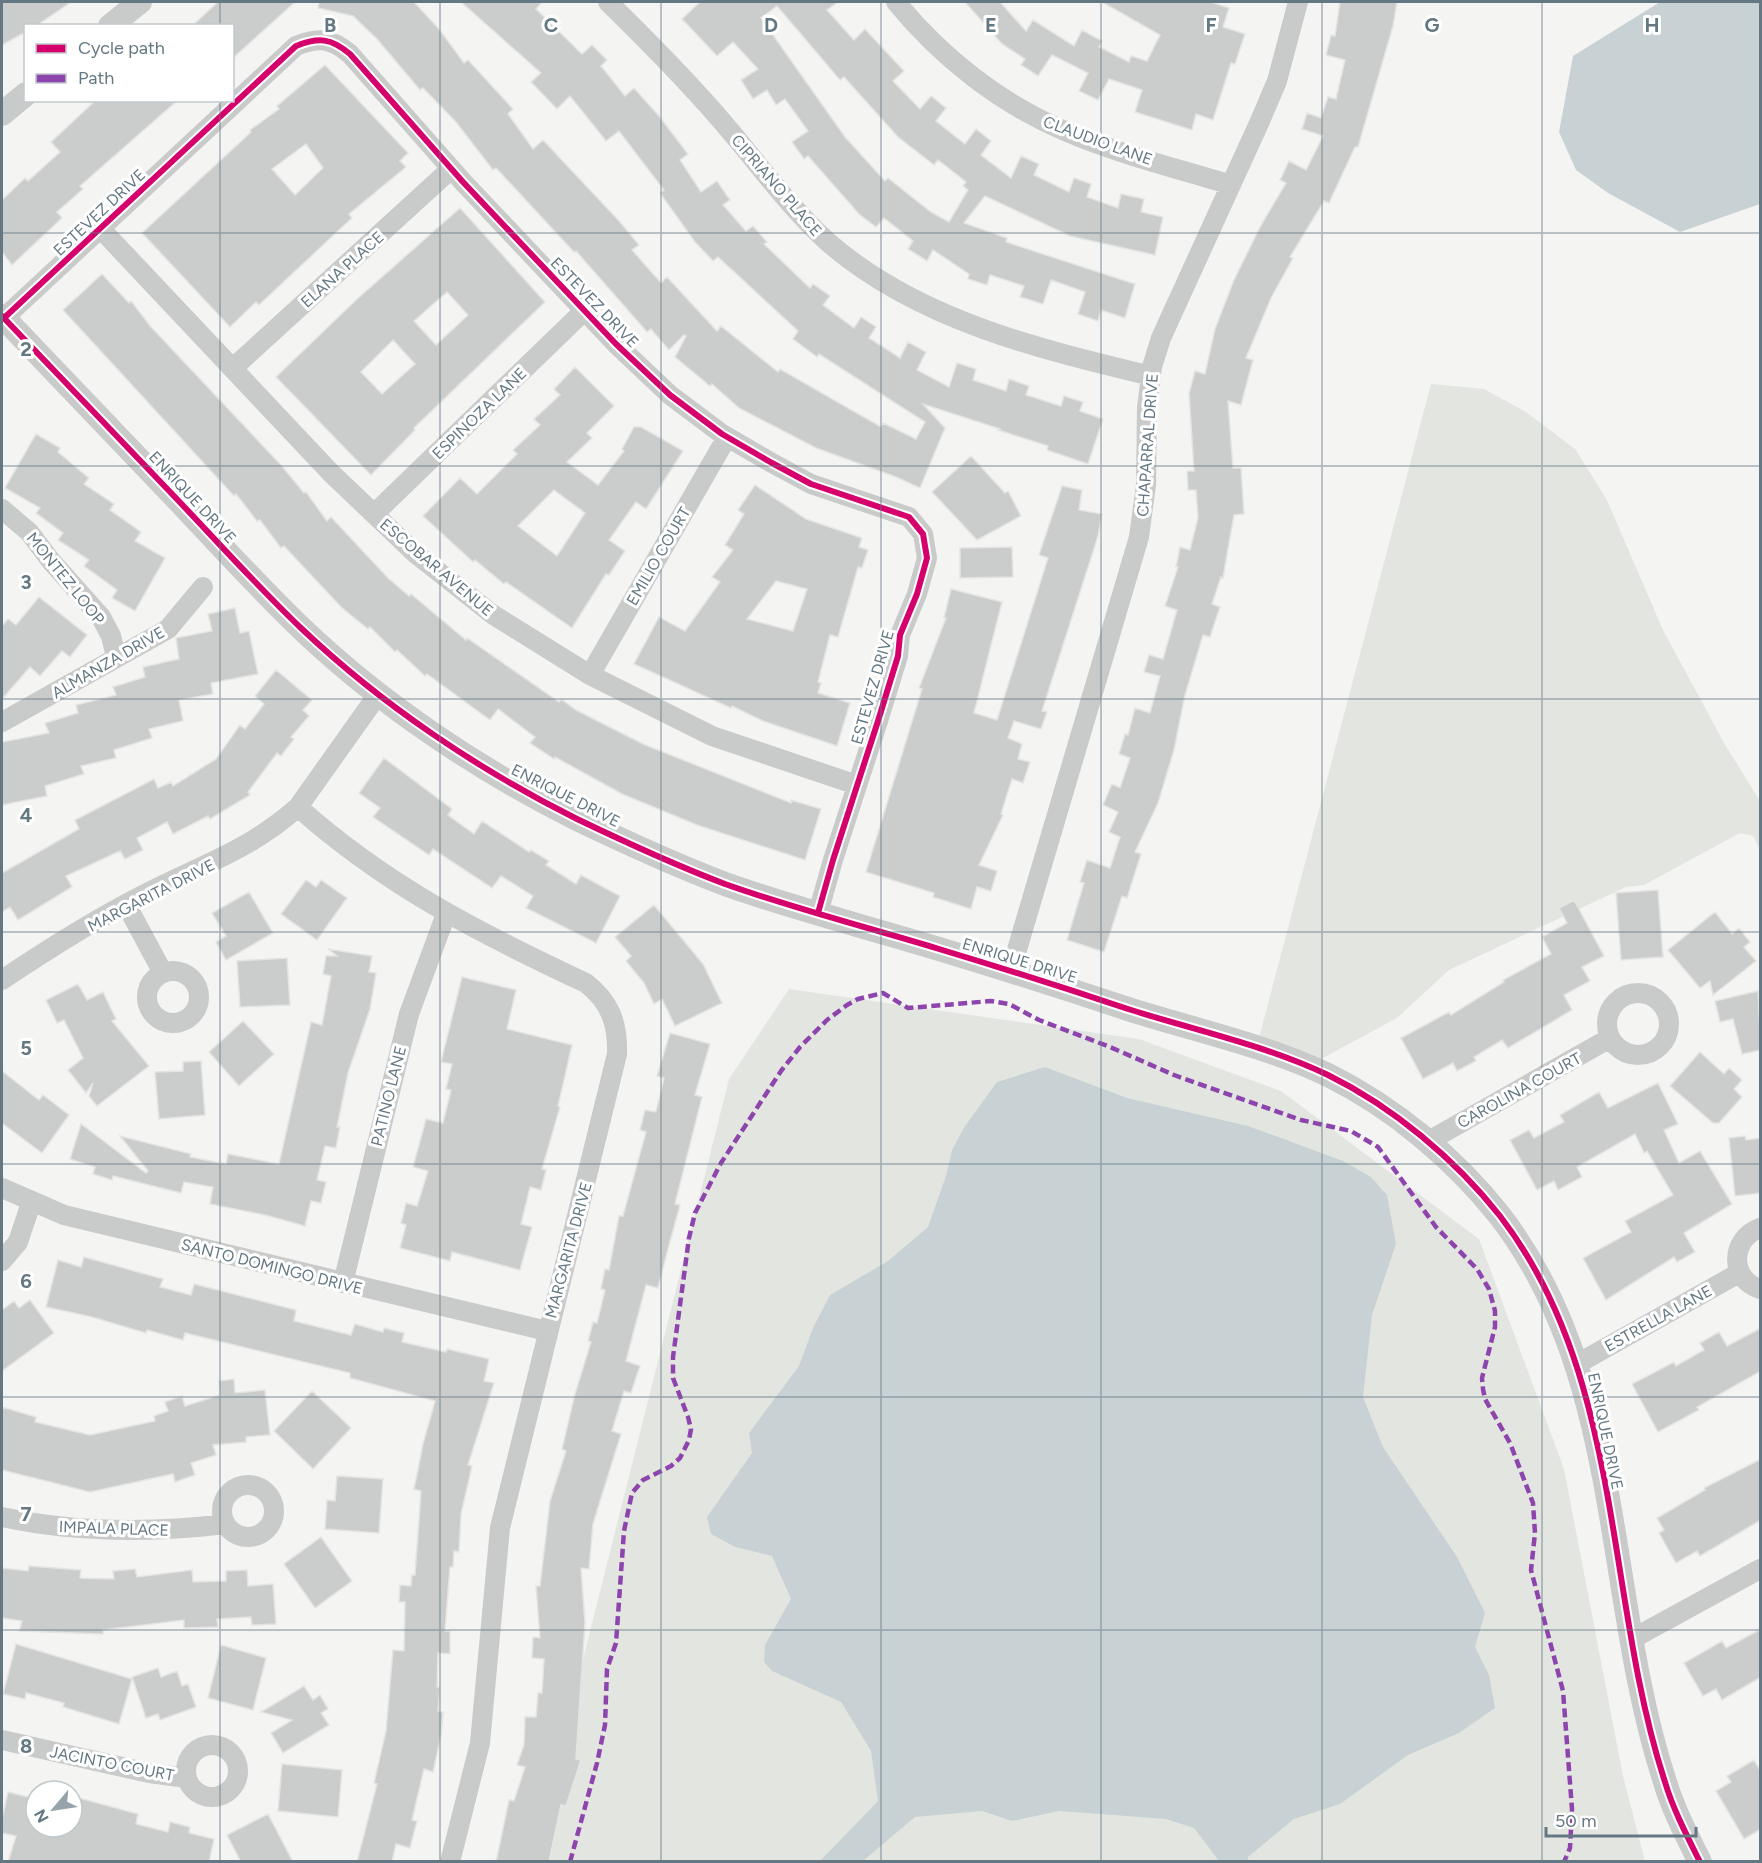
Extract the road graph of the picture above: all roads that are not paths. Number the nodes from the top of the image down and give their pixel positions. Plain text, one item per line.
1 (140, 2) edge
2 (608, 2) edge
3 (896, 2) edge
4 (1299, 2) edge
5 (112, 24) edge
6 (24, 96) edge
7 (2, 114) edge
8 (452, 170) junction
9 (1231, 185) junction
10 (101, 229) junction
11 (584, 311) junction
12 (2, 317) edge
13 (233, 368) junction
14 (1151, 376) junction
15 (727, 437) junction
16 (2, 509) edge
17 (374, 514) junction
18 (202, 587) dead end
19 (116, 657) junction
20 (590, 675) junction
21 (379, 693) junction
22 (2, 722) edge
23 (857, 785) junction
24 (298, 807) junction
25 (126, 904) junction
26 (818, 913) junction
27 (446, 914) junction
28 (1011, 970) junction
29 (163, 973) dead end
30 (2, 980) edge
31 (1610, 1038) dead end
32 (1427, 1142) junction
33 (2, 1188) edge
34 (31, 1203) junction
35 (1761, 1228) edge
36 (2, 1261) edge
37 (1739, 1272) junction
38 (343, 1283) junction
39 (1761, 1289) edge
40 (547, 1331) junction
41 (1577, 1364) junction
42 (2, 1518) edge
43 (226, 1524) dead end
44 (1761, 1569) edge
45 (1632, 1639) junction
46 (2, 1740) edge
47 (187, 1778) dead end
48 (450, 1862) edge
49 (1700, 1862) edge

1 - 5 street
2 - 14 street, CIPRIANO PLACE
3 - 9 street, CLAUDIO LANE
4 - 9 street, CHAPARRAL DRIVE
6 - 7 street
8 - 10 street, ESTEVEZ DRIVE
8 - 11 street, ESTEVEZ DRIVE
8 - 13 street, ELANA PLACE
9 - 14 street, CHAPARRAL DRIVE
10 - 12 street, ESTEVEZ DRIVE
10 - 13 street, ESCOBAR AVENUE
11 - 15 street, ESTEVEZ DRIVE
11 - 17 street, ESPINOZA LANE
12 - 21 street, ENRIQUE DRIVE
13 - 17 street, ESCOBAR AVENUE
14 - 28 street, CHAPARRAL DRIVE
15 - 20 street, EMILIO COURT
15 - 23 street, ESTEVEZ DRIVE
16 - 19 street, MONTEZ LOOP
17 - 20 street, ESCOBAR AVENUE
18 - 19 street, ALMANZA DRIVE
19 - 22 street, ALMANZA DRIVE
20 - 23 street, ESCOBAR AVENUE
21 - 24 street, MARGARITA DRIVE
21 - 26 street, ENRIQUE DRIVE
23 - 26 street, ESTEVEZ DRIVE
24 - 25 street, MARGARITA DRIVE
24 - 27 street, MARGARITA DRIVE
25 - 29 street
25 - 30 street, MARGARITA DRIVE
26 - 28 street, ENRIQUE DRIVE
27 - 38 street, PATINO LANE
27 - 40 street, MARGARITA DRIVE
28 - 32 street, ENRIQUE DRIVE
31 - 32 street, CAROLINA COURT
32 - 41 street, ENRIQUE DRIVE
33 - 34 street, SANTO DOMINGO DRIVE
34 - 36 street
34 - 38 street, SANTO DOMINGO DRIVE
35 - 37 street
37 - 39 street
37 - 41 street, ESTRELLA LANE
38 - 40 street, SANTO DOMINGO DRIVE
40 - 48 street, MARGARITA DRIVE
41 - 45 street, ENRIQUE DRIVE
42 - 43 street, IMPALA PLACE
44 - 45 street
45 - 49 street, ENRIQUE DRIVE
46 - 47 street, JACINTO COURT

